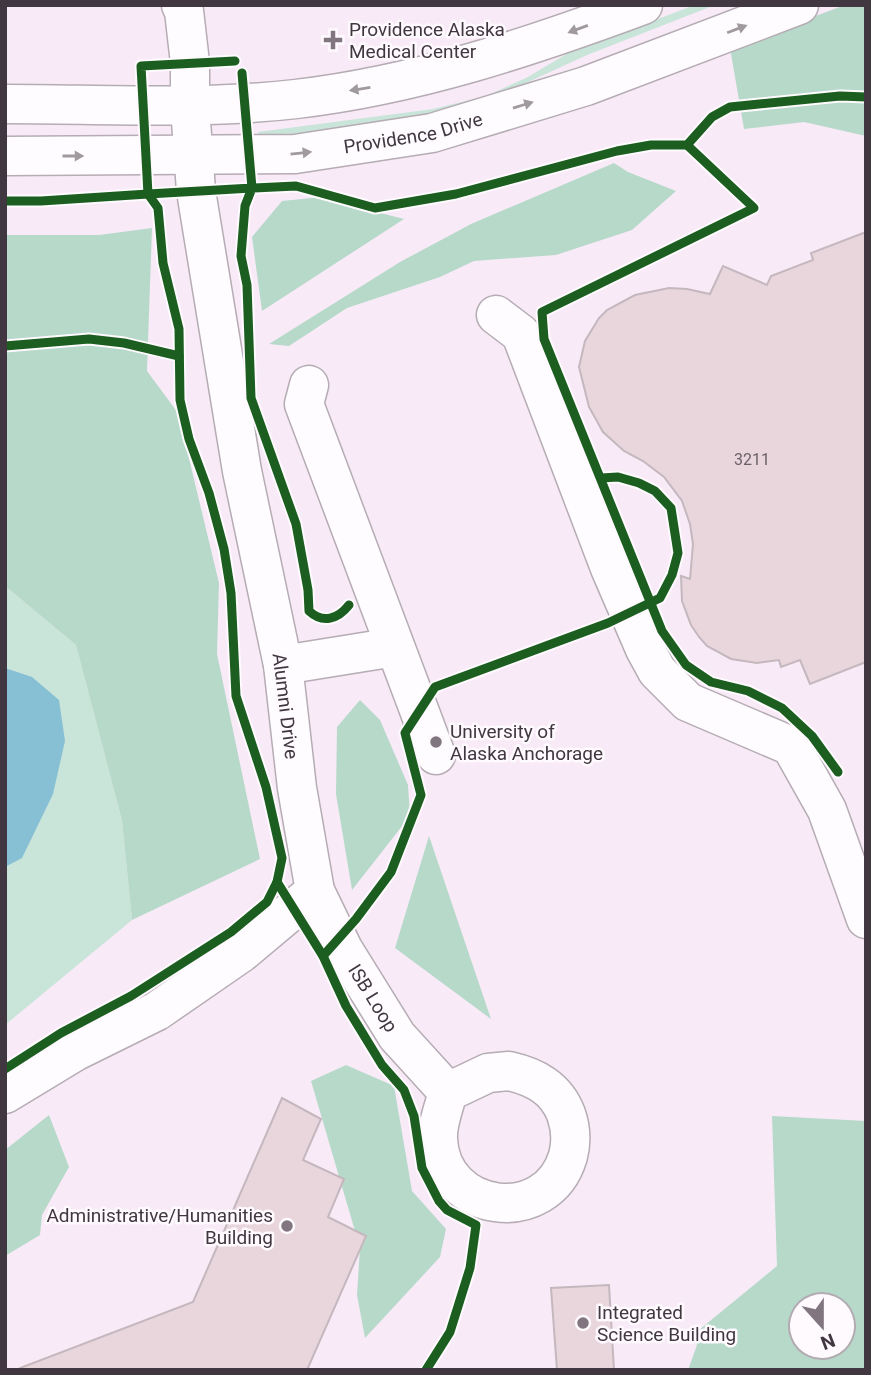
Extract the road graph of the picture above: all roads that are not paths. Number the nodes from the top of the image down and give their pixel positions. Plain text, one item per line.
1 (799, 5) edge
2 (185, 7) edge
3 (624, 8) edge
4 (5, 104) edge
5 (190, 107) junction
6 (5, 156) edge
7 (195, 156) junction
8 (496, 315) dead end
9 (309, 384) dead end
10 (395, 647) junction
11 (283, 665) junction
12 (436, 755) dead end
13 (315, 891) junction
14 (866, 919) edge
15 (448, 1092) dead end
16 (5, 1094) edge

7 -> 1 street, Providence Drive
2 - 5 street, Alumni Drive
3 -> 5 street
4 - 5 street
5 - 7 street, Alumni Drive
6 -> 7 street, Providence Drive
7 - 11 street, Alumni Drive
8 - 14 street
9 - 10 street
10 - 11 street
10 - 12 street
11 - 13 street, Alumni Drive
13 - 15 street, ISB Loop
13 - 16 street

